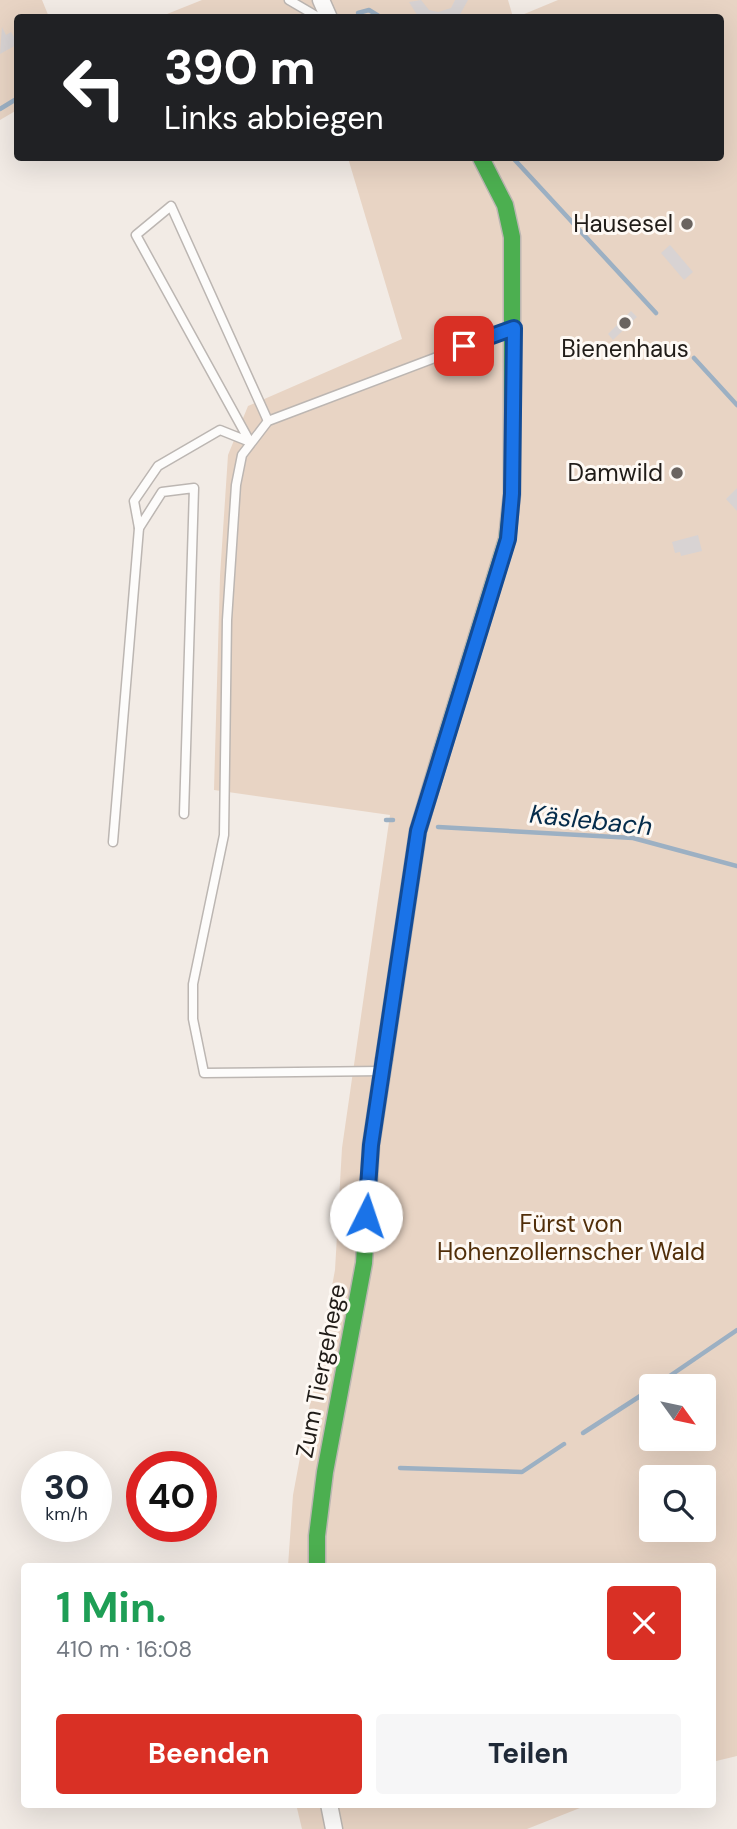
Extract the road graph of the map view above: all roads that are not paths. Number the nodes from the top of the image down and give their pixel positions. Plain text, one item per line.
1 (289, 0) edge
2 (312, 14) edge
3 (483, 161) edge
4 (514, 328) junction
5 (268, 421) junction
6 (250, 443) junction
7 (139, 528) junction
8 (184, 814) dead end
9 (113, 842) dead end
10 (382, 1072) junction
11 (317, 1563) edge
12 (330, 1808) edge
13 (334, 1829) edge

1 - 2 lane
3 - 4 street, Zum Tiergehege
4 - 5 lane
4 - 10 street, Zum Tiergehege
5 - 6 lane
5 - 6 lane
6 - 7 lane
6 - 10 lane
7 - 8 lane
7 - 9 lane
10 - 11 street, Zum Tiergehege
12 - 13 street

